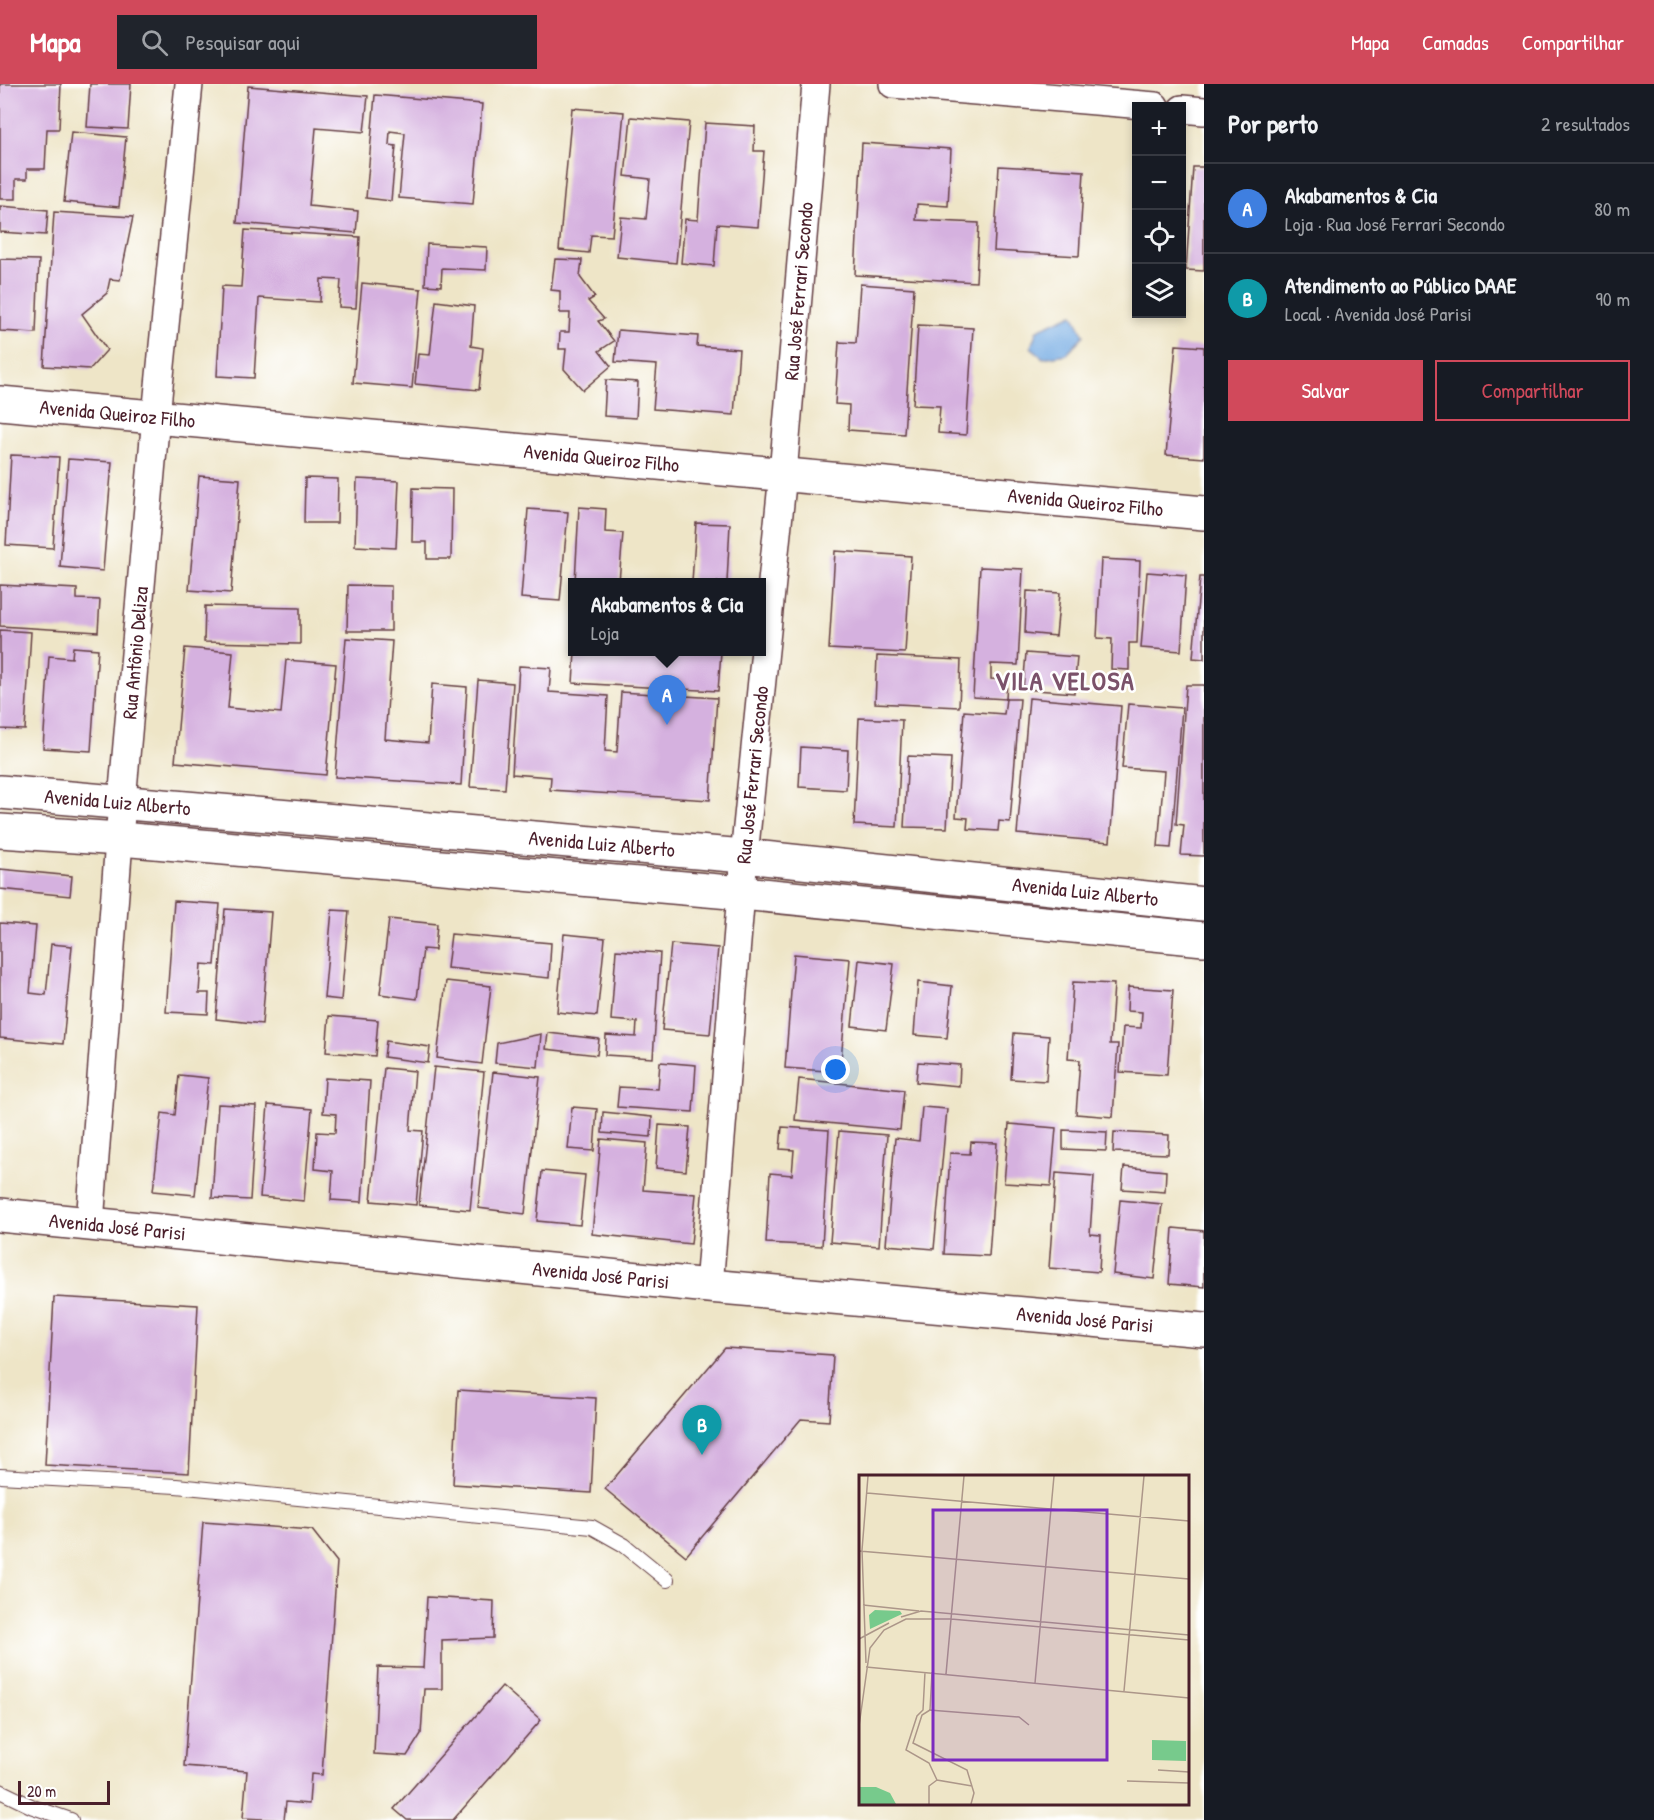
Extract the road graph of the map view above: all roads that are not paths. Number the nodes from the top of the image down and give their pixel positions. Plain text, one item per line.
1 (189, 84) edge
2 (816, 84) edge
3 (893, 84) edge
4 (1132, 104) edge
5 (1186, 109) edge
6 (1204, 111) edge
7 (0, 402) edge
8 (156, 416) junction
9 (783, 474) junction
10 (1204, 513) edge
11 (766, 641) edge
12 (764, 656) edge
13 (0, 792) edge
14 (122, 801) junction
15 (0, 831) edge
16 (120, 839) junction
17 (744, 856) junction
18 (742, 893) junction
19 (1204, 904) edge
20 (1204, 939) edge
21 (0, 1215) edge
22 (90, 1223) junction
23 (709, 1286) junction
24 (1204, 1330) edge
25 (0, 1476) edge
26 (667, 1580) dead end
27 (0, 1791) edge
28 (71, 1820) edge

1 - 8 street, Rua Antônio Deliza
2 - 9 street, Rua José Ferrari Secondo
3 - 4 street
5 - 6 street
7 - 8 street, Avenida Queiroz Filho
8 - 9 street, Avenida Queiroz Filho
8 - 14 street, Rua Antônio Deliza
9 - 10 street, Avenida Queiroz Filho
9 - 11 street, Rua José Ferrari Secondo
12 - 17 street, Rua José Ferrari Secondo
13 - 14 street, Avenida Luiz Alberto
14 - 16 street, Rua Antônio Deliza
14 - 17 street, Avenida Luiz Alberto
15 - 16 street, Avenida Luiz Alberto
16 - 18 street, Avenida Luiz Alberto
16 - 22 street, Rua Antônio Deliza
17 - 18 street, Rua José Ferrari Secondo
17 - 19 street, Avenida Luiz Alberto
18 - 20 street, Avenida Luiz Alberto
18 - 23 street, Rua José Ferrari Secondo
21 - 22 street, Avenida José Parisi
22 - 23 street, Avenida José Parisi
23 - 24 street, Avenida José Parisi
25 - 26 lane
27 - 28 lane

